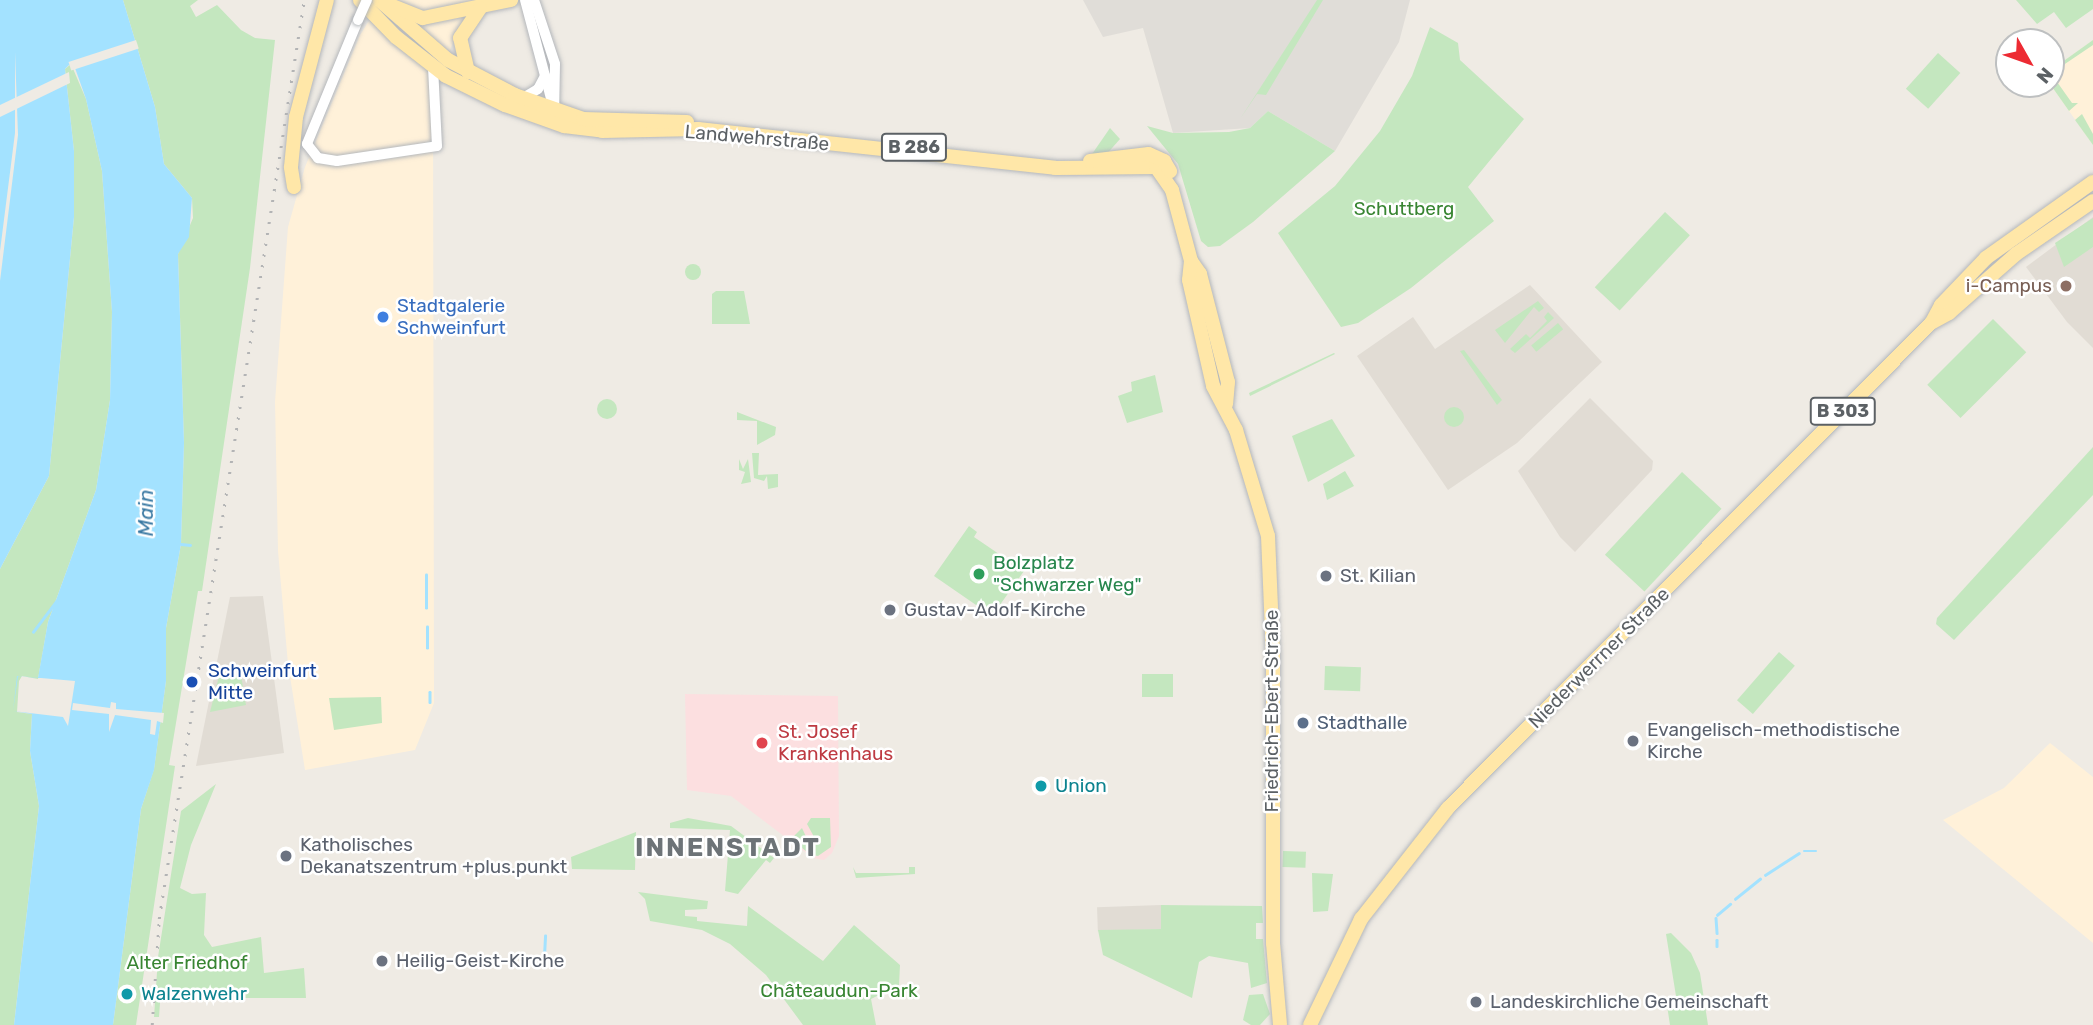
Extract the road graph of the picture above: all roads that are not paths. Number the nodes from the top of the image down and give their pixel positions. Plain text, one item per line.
1 (327, 0) edge
2 (360, 0) edge
3 (367, 0) edge
4 (381, 0) edge
5 (512, 0) edge
6 (525, 0) edge
7 (534, 0) edge
8 (490, 4) edge
9 (433, 67) junction
10 (545, 76) junction
11 (464, 78) junction
12 (523, 98) junction
13 (438, 99) junction
14 (554, 117) junction
15 (2093, 182) edge
16 (294, 187) dead end
17 (2093, 201) edge
18 (1931, 323) junction
19 (1226, 404) joint
20 (1280, 1025) edge
21 (1310, 1025) edge

1 - 16 main road
2 - 9 main road, Landwehrstraße / B 286
3 - 13 street, bridge
4 - 8 main road
4 - 11 main road, Landwehrstraße / B 286
5 - 8 main road
6 - 10 street
7 - 14 street
8 - 11 main road
9 - 11 main road, Landwehrstraße / B 286
9 - 13 street
10 - 12 street
10 - 14 street
11 - 12 main road, Landwehrstraße / B 286
11 - 13 street
11 - 14 main road, Landwehrstraße / B 286
12 - 14 main road, Landwehrstraße / B 286
14 - 19 main road, Landwehrstraße / B 286
15 - 18 main road, Niederwerrner Straße / B 303
17 - 18 main road, Niederwerrner Straße / B 303
18 - 21 main road, Niederwerrner Straße / B 303
19 - 20 main road, Friedrich-Ebert-Straße / B 286

